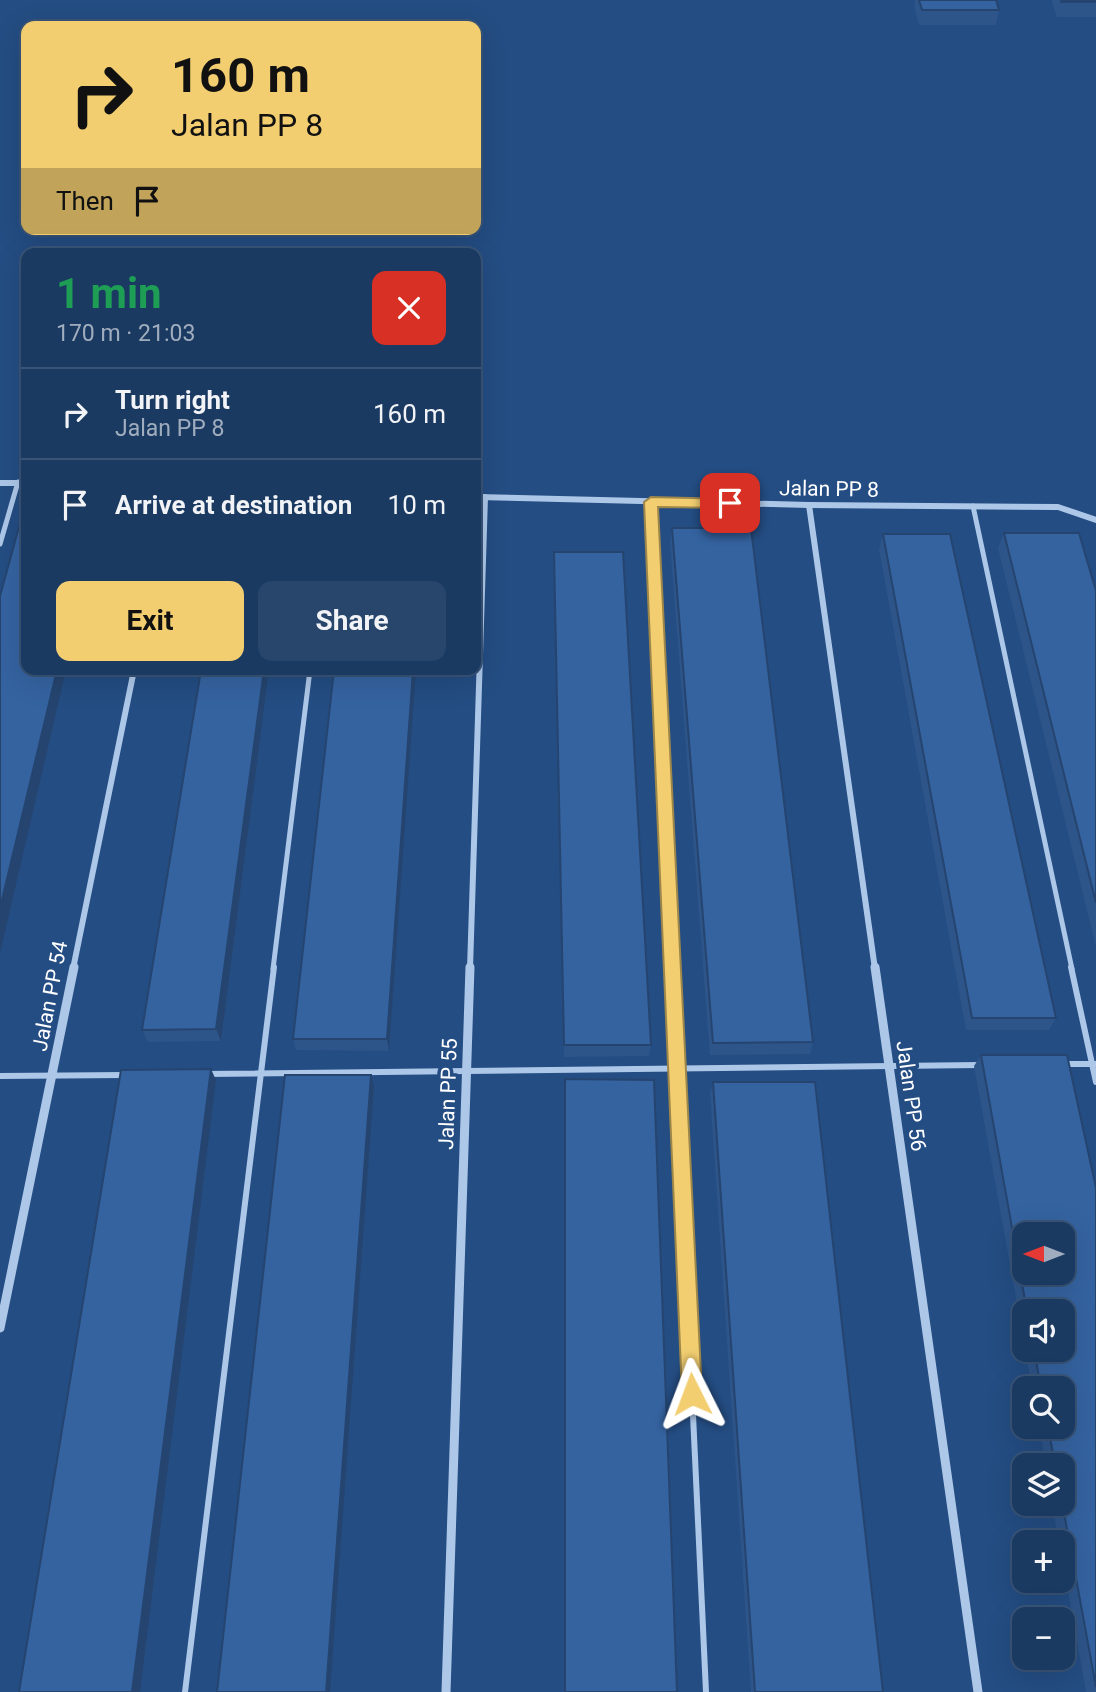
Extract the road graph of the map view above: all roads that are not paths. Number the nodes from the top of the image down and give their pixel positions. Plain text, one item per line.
1 (18, 482) junction
2 (21, 482) edge
3 (0, 483) edge
4 (481, 497) edge
5 (651, 502) junction
6 (809, 505) junction
7 (973, 506) junction
8 (1096, 520) edge
9 (0, 544) edge
10 (133, 675) edge
11 (309, 675) edge
12 (477, 675) edge
13 (1094, 1064) edge
14 (984, 1065) edge
15 (1051, 1065) edge
16 (889, 1066) junction
17 (677, 1068) junction
18 (467, 1071) junction
19 (262, 1073) junction
20 (192, 1074) edge
21 (136, 1075) edge
22 (0, 1076) edge
23 (52, 1076) junction
24 (1096, 1082) edge
25 (0, 1328) edge
26 (185, 1692) edge
27 (446, 1692) edge
28 (706, 1692) edge
29 (978, 1692) edge

1 - 2 street
1 - 3 street
1 - 9 lane
4 - 5 street, Jalan PP 8
5 - 6 street, Jalan PP 8
5 - 17 lane
6 - 7 street, Jalan PP 8
6 - 16 street, Jalan PP 56
7 - 8 street, Jalan PP 8
7 - 13 lane
10 - 23 street, Jalan PP 54
11 - 19 lane
12 - 18 street, Jalan PP 55
13 - 15 lane
13 - 24 lane
14 - 16 lane
16 - 17 lane
16 - 29 street, Jalan PP 56
17 - 18 lane
17 - 28 lane
18 - 19 lane
18 - 27 street, Jalan PP 55
19 - 20 lane
19 - 26 lane
21 - 23 lane
22 - 23 lane
23 - 25 street, Jalan PP 54

